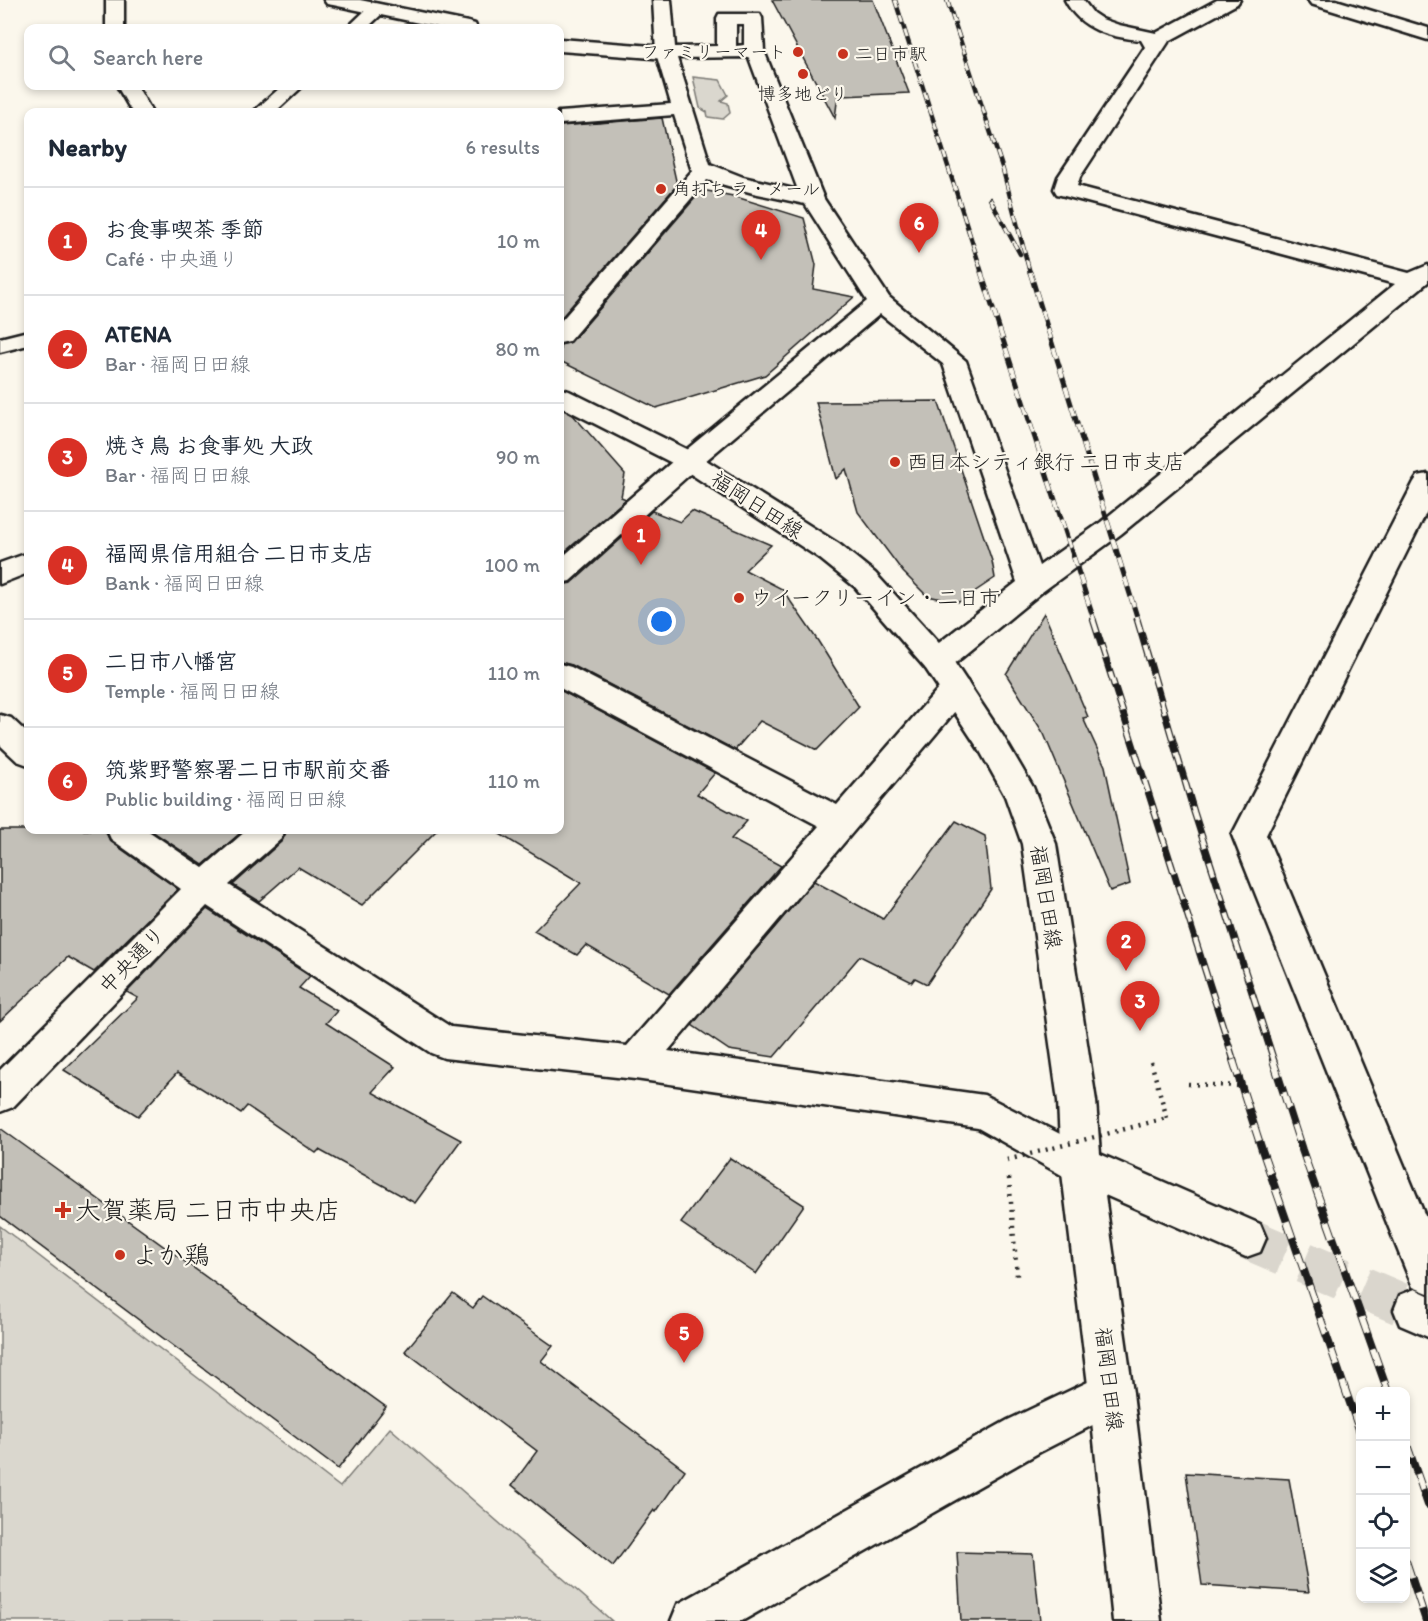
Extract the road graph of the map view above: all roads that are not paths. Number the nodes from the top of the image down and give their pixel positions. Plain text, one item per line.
1 (115, 0) edge
2 (333, 0) edge
3 (662, 0) edge
4 (1074, 0) edge
5 (1231, 0) edge
6 (1317, 0) edge
7 (373, 5) edge
8 (115, 24) edge
9 (359, 24) edge
10 (451, 24) edge
11 (1428, 34) edge
12 (564, 45) edge
13 (1155, 47) junction
14 (727, 51) junction
15 (754, 52) junction
16 (666, 53) junction
17 (129, 90) edge
18 (288, 90) edge
19 (140, 108) edge
20 (268, 108) edge
21 (680, 109) junction
22 (564, 118) edge
23 (703, 171) junction
24 (813, 199) junction
25 (1420, 277) edge
26 (880, 302) junction
27 (564, 331) edge
28 (24, 339) edge
29 (0, 345) edge
30 (564, 398) edge
31 (689, 460) junction
32 (1428, 482) edge
33 (24, 564) edge
34 (564, 570) edge
35 (0, 574) edge
36 (1032, 585) junction
37 (938, 661) junction
38 (564, 677) edge
39 (956, 690) junction
40 (0, 726) edge
41 (24, 749) edge
42 (842, 823) junction
43 (129, 834) edge
44 (264, 834) edge
45 (204, 886) junction
46 (635, 1063) junction
47 (0, 1095) edge
48 (1081, 1165) junction
49 (1246, 1238) tunnel mouth
50 (1424, 1300) edge
51 (1111, 1393) junction
52 (694, 1621) edge
53 (1137, 1621) edge

1 - 8 street
2 - 7 street
3 - 16 street
4 - 13 street
5 - 13 street
6 - 11 street
7 - 9 street
7 - 10 street
12 - 16 street
13 - 25 street
14 - 15 street
14 - 15 street
14 - 16 street
15 - 24 street
16 - 21 street
17 - 19 street
18 - 20 street
21 - 22 street
21 - 23 street
23 - 24 street
23 - 27 street
24 - 26 street
25 - 36 street
26 - 31 street
26 - 36 street
28 - 29 street
30 - 31 street, 福岡日田線
31 - 34 street
31 - 37 street, 福岡日田線
32 - 50 street
33 - 35 street
36 - 37 street
37 - 39 street, 福岡日田線
38 - 42 street
39 - 42 street
39 - 48 street, 福岡日田線
40 - 41 street
42 - 46 street
43 - 45 street
44 - 45 street, 中央通り
45 - 46 street
45 - 47 street, 中央通り
46 - 48 street
48 - 49 street
48 - 51 street, 福岡日田線
51 - 52 street
51 - 53 street, 福岡日田線

